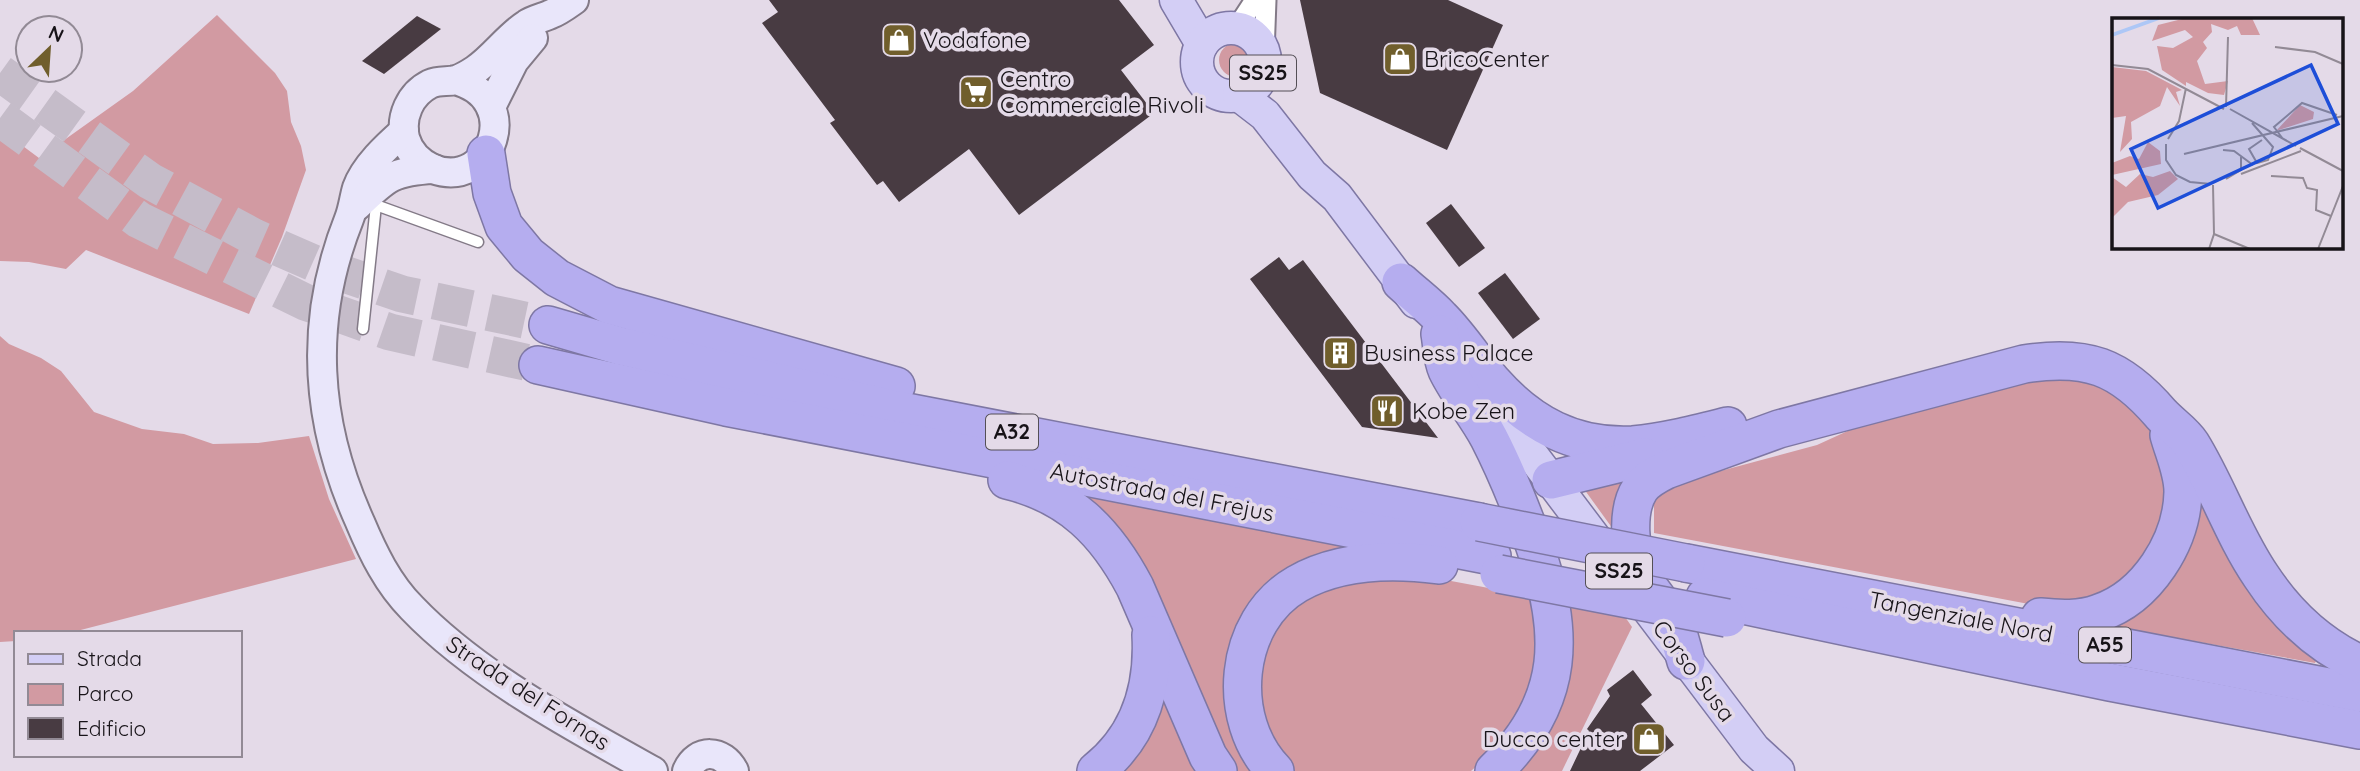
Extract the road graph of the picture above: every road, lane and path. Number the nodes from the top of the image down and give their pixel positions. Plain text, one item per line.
1 (1176, 0) edge
2 (1195, 0) edge
3 (1255, 0) edge
4 (1266, 0) edge
5 (563, 7) edge
6 (1221, 34) junction
7 (1264, 64) junction
8 (455, 80) junction
9 (1239, 94) junction
10 (492, 107) junction
11 (404, 131) junction
12 (486, 154) junction
13 (434, 169) junction
14 (1337, 197) junction
15 (364, 205) junction
16 (478, 242) dead end
17 (1401, 282) junction
18 (548, 326) tunnel mouth
19 (363, 329) dead end
20 (1440, 334) junction
21 (538, 365) tunnel mouth
22 (1915, 392) junction
23 (726, 407) junction
24 (2163, 416) junction
25 (1779, 429) junction
26 (1100, 450) junction
27 (1551, 480) junction
28 (1686, 563) joint
29 (1495, 565) junction
30 (1850, 595) junction
31 (1716, 608) joint
32 (1149, 620) junction
33 (1686, 661) junction
34 (2360, 663) edge
35 (2109, 682) junction
36 (2360, 693) edge
37 (2360, 730) edge
38 (2360, 748) edge
39 (653, 771) edge
40 (687, 771) edge
41 (734, 771) edge
42 (1096, 771) edge
43 (1218, 771) edge
44 (1275, 771) edge
45 (1494, 771) edge
46 (1778, 771) edge

1 - 6 main road, SS25
2 - 6 main road, SS25
3 - 6 street
4 - 7 street
5 - 8 street
5 - 10 street
6 - 7 main road, SS25
6 - 9 main road, SS25
7 - 9 main road, SS25
7 - 14 main road, Corso Susa / SS25
8 - 10 street
8 - 11 street
9 - 14 main road, Corso Susa / SS25
10 - 12 street
11 - 13 street
11 - 15 street, Strada del Fornas
12 - 13 street
12 - 26 highway
13 - 15 street
14 - 17 main road, Corso Susa / SS25
15 - 16 lane
15 - 19 lane, Strada del Fornas
15 - 39 street, Strada del Fornas
17 - 20 main road, Corso Susa / SS25
17 - 22 highway
18 - 26 highway, Autostrada del Frejus / A32
20 - 27 main road, Corso Susa / SS25
20 - 45 highway
21 - 23 highway, Autostrada del Frejus / A32
22 - 24 highway
22 - 25 highway
23 - 29 highway, Autostrada del Frejus / A32
23 - 32 highway
24 - 30 highway
24 - 34 highway
25 - 27 highway
25 - 33 highway
26 - 28 highway, Autostrada del Frejus / A32, bridge
27 - 33 main road, Corso Susa / SS25
28 - 30 highway, Tangenziale Nord / A55
29 - 31 highway, Autostrada del Frejus / A32
29 - 44 highway
30 - 36 highway, Tangenziale Nord / A55
31 - 35 highway, Tangenziale Nord / A55
32 - 42 highway
32 - 43 highway
33 - 46 main road, Corso Susa / SS25
35 - 37 highway, Tangenziale Nord / A55
35 - 38 highway
40 - 41 street

